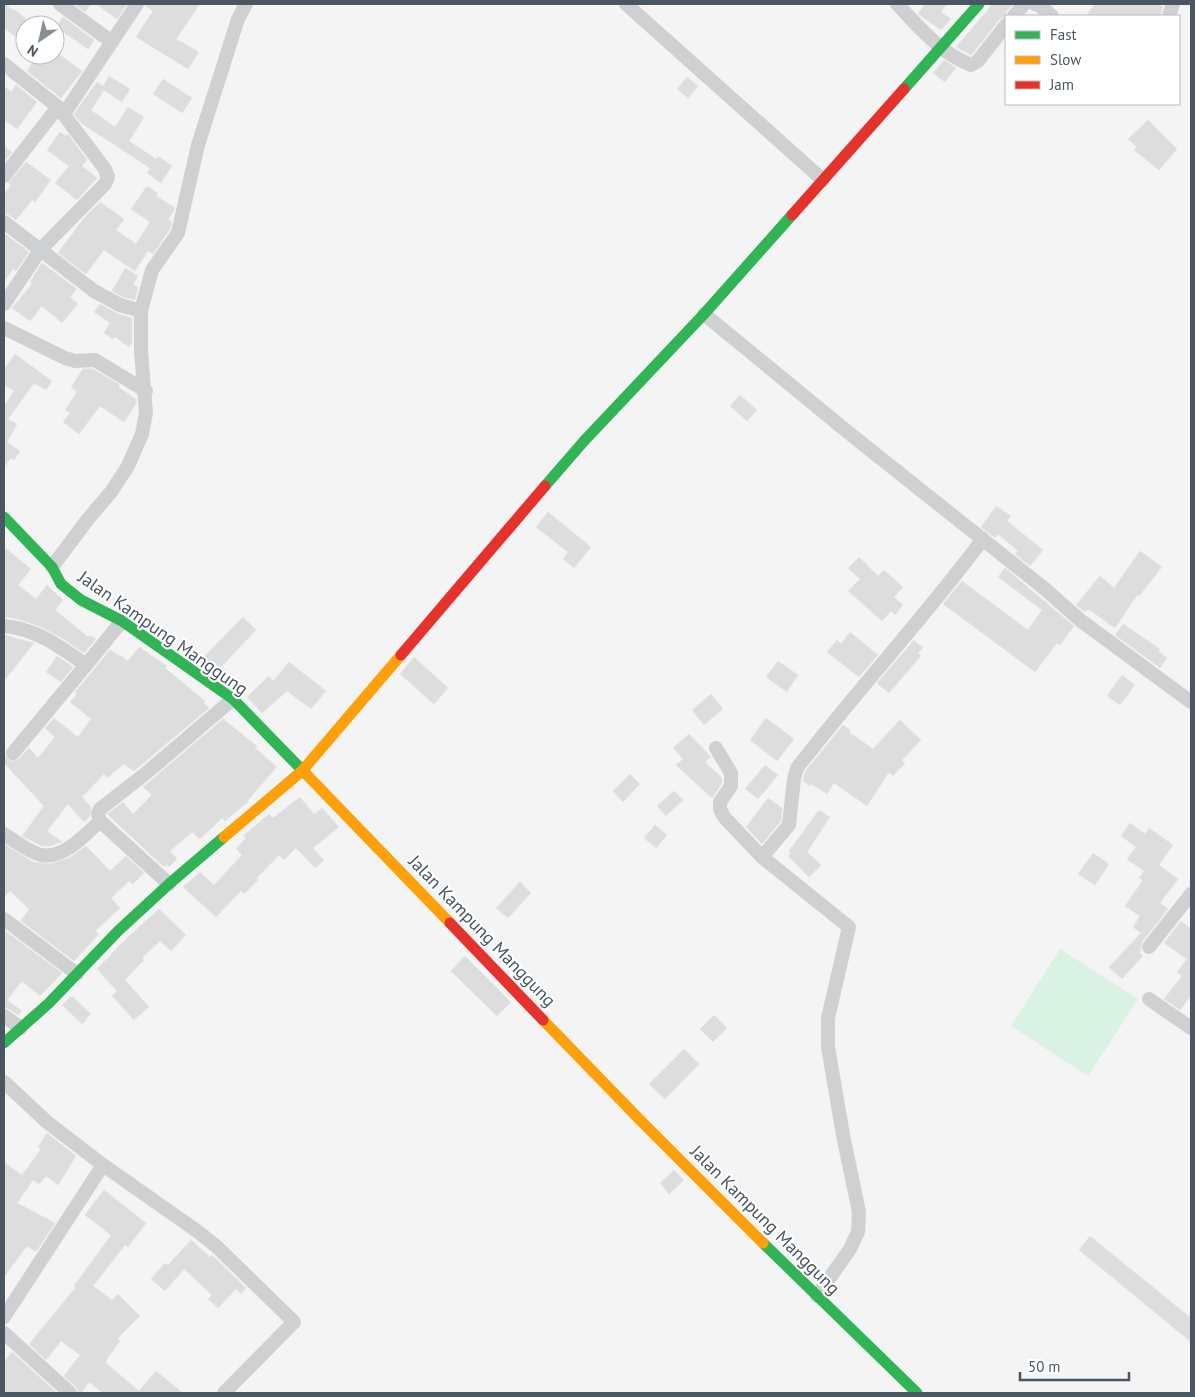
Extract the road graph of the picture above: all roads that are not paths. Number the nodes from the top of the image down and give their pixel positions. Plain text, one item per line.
1 (60, 4) edge
2 (137, 4) edge
3 (246, 4) edge
4 (626, 4) edge
5 (897, 4) edge
6 (979, 4) edge
7 (1024, 4) edge
8 (1035, 4) edge
9 (1015, 15) edge
10 (1051, 15) edge
11 (1005, 26) edge
12 (112, 42) junction
13 (940, 48) junction
14 (4, 64) edge
15 (61, 111) junction
16 (4, 176) edge
17 (823, 180) junction
18 (4, 222) edge
19 (41, 249) junction
20 (4, 304) edge
21 (141, 311) junction
22 (704, 314) junction
23 (4, 328) edge
24 (146, 391) junction
25 (4, 517) edge
26 (982, 539) junction
27 (52, 567) junction
28 (122, 621) junction
29 (4, 626) edge
30 (86, 665) junction
31 (234, 699) junction
32 (1191, 702) edge
33 (716, 748) dead end
34 (13, 753) dead end
35 (302, 770) junction
36 (100, 821) junction
37 (4, 834) edge
38 (762, 857) junction
39 (169, 884) junction
40 (1191, 894) edge
41 (4, 920) edge
42 (1149, 947) dead end
43 (77, 974) junction
44 (1149, 999) dead end
45 (4, 1016) edge
46 (21, 1028) junction
47 (1191, 1028) edge
48 (4, 1043) edge
49 (4, 1082) edge
50 (103, 1165) junction
51 (818, 1296) junction
52 (4, 1317) edge
53 (4, 1333) edge
54 (70, 1393) edge
55 (224, 1393) edge
56 (918, 1393) edge

1 - 12 street
2 - 12 street
3 - 21 street
4 - 17 street
5 - 13 street
6 - 13 street
7 - 9 street
8 - 10 street
11 - 13 street
12 - 15 street
13 - 17 street
14 - 15 street
15 - 16 street
15 - 19 street
17 - 22 street
18 - 19 street
19 - 20 street
19 - 21 street
21 - 24 street
22 - 26 street
22 - 35 street
23 - 24 street
24 - 27 street
25 - 27 street, Jalan Kampung Manggung
26 - 32 street
26 - 38 street
27 - 28 street, Jalan Kampung Manggung
28 - 30 street
28 - 31 street, Jalan Kampung Manggung
29 - 30 street
30 - 34 street
31 - 35 street, Jalan Kampung Manggung
31 - 36 street
33 - 38 street
35 - 39 street
35 - 51 street, Jalan Kampung Manggung
36 - 37 street
36 - 39 street
38 - 51 street
39 - 43 street
40 - 42 street
41 - 43 street
43 - 46 street
44 - 47 street
45 - 46 street
46 - 48 street
49 - 50 street
50 - 52 street
50 - 55 street
51 - 56 street, Jalan Kampung Manggung
53 - 54 street

